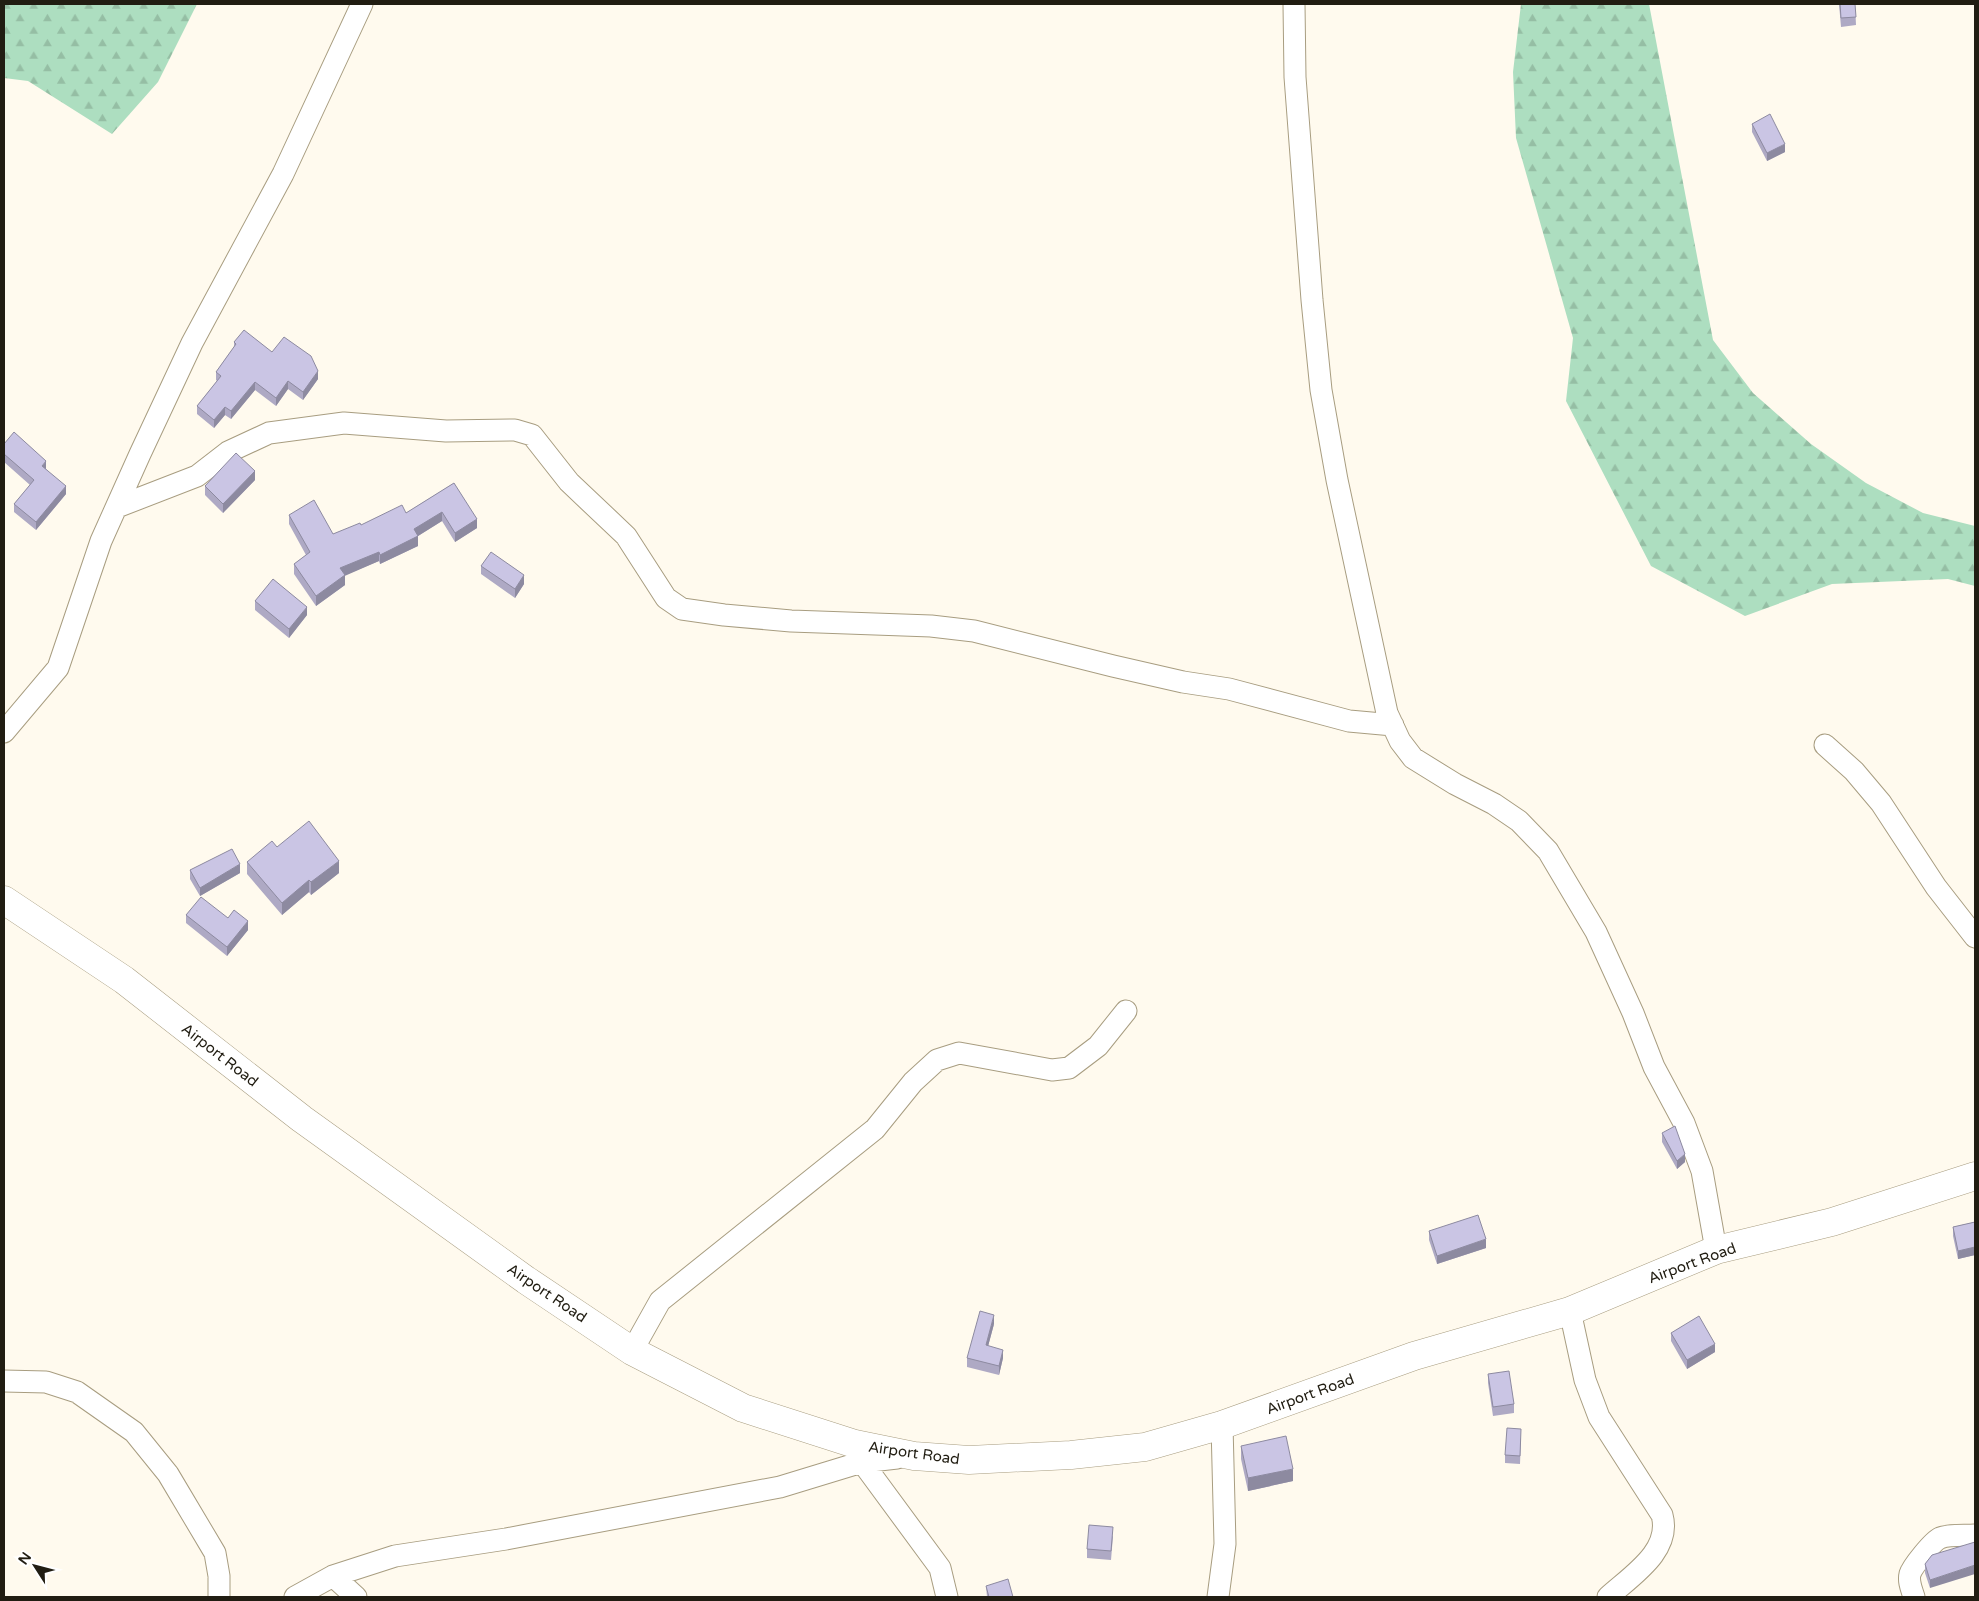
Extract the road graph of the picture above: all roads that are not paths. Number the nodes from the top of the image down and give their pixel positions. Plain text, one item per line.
1 (362, 4) edge
2 (1294, 4) edge
3 (117, 507) junction
4 (1393, 725) junction
5 (4, 732) edge
6 (1825, 745) dead end
7 (4, 900) edge
8 (1975, 937) edge
9 (1126, 1011) dead end
10 (1975, 1176) edge
11 (1716, 1250) junction
12 (1570, 1312) junction
13 (632, 1350) junction
14 (4, 1381) edge
15 (1222, 1425) junction
16 (914, 1456) junction
17 (862, 1462) junction
18 (1975, 1535) edge
19 (333, 1576) junction
20 (219, 1597) edge
21 (296, 1597) edge
22 (356, 1597) edge
23 (948, 1597) edge
24 (1218, 1597) edge
25 (1608, 1597) edge
26 (1914, 1597) edge

1 - 3 street
2 - 4 street
3 - 4 street
3 - 5 street
4 - 11 street
6 - 8 street
7 - 13 main road, Airport Road
9 - 13 street
10 - 11 main road, Airport Road
11 - 12 main road, Airport Road
12 - 15 main road, Airport Road
12 - 25 street
13 - 16 main road, Airport Road
14 - 20 street
15 - 16 main road, Airport Road
15 - 24 street
16 - 17 street
17 - 19 street
17 - 23 street
18 - 26 street
19 - 21 street
19 - 22 street

